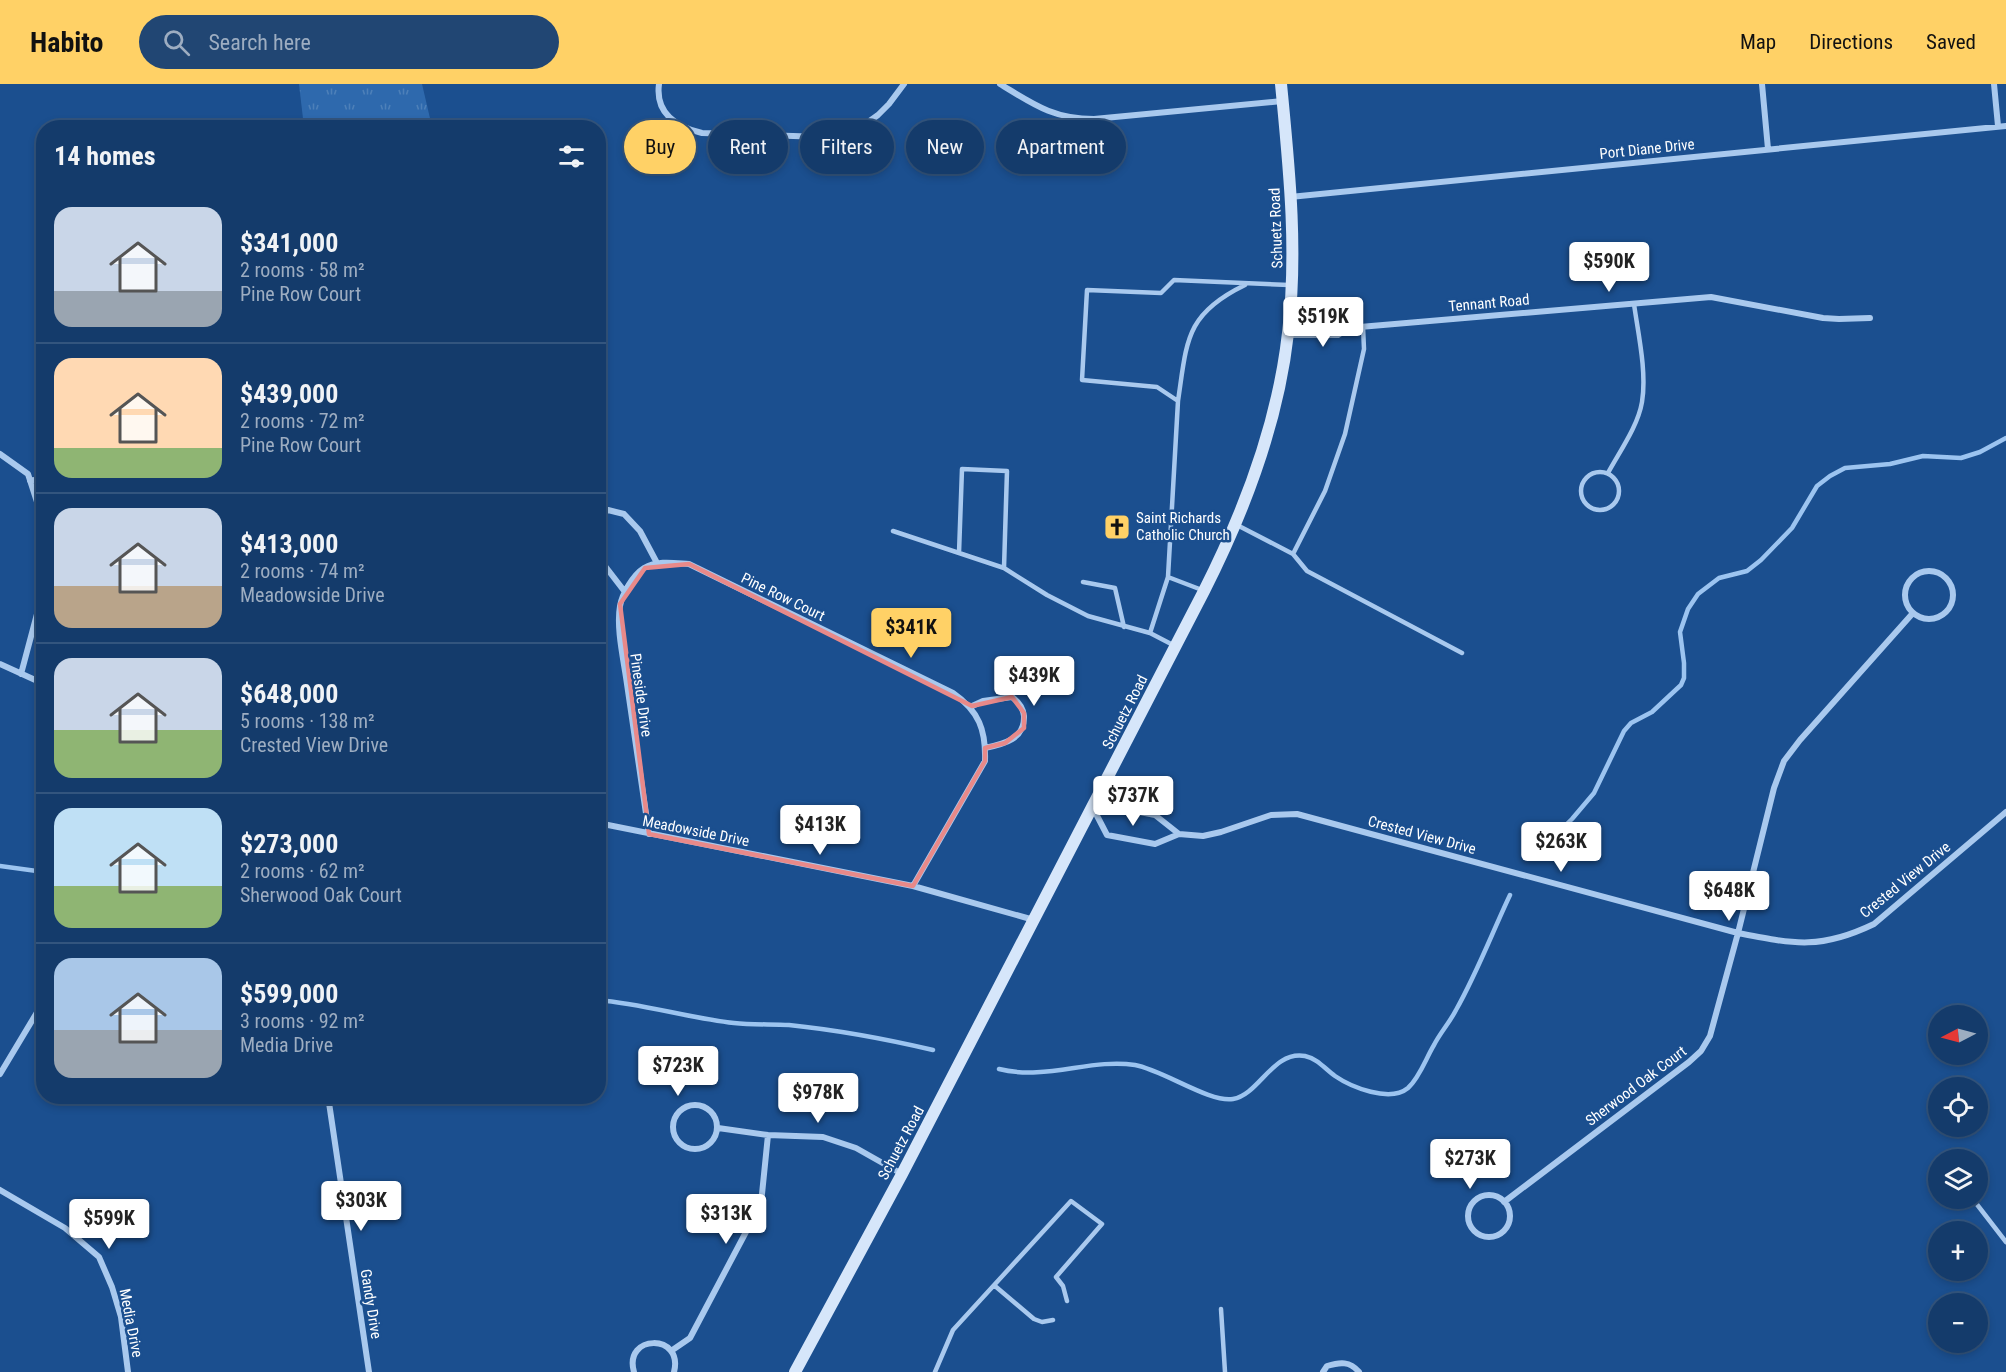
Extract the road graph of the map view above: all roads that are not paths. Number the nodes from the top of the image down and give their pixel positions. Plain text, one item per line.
1 (659, 84) edge
2 (904, 84) edge
3 (1000, 84) edge
4 (1281, 84) edge
5 (1762, 84) edge
6 (1994, 84) edge
7 (1282, 101) junction
8 (2002, 126) edge
9 (1768, 149) junction
10 (1290, 197) junction
11 (1247, 284) junction
12 (1292, 285) junction
13 (1634, 304) junction
14 (1870, 318) dead end
15 (1363, 327) junction
16 (1348, 328) junction
17 (1289, 329) junction
18 (1178, 401) junction
19 (0, 454) edge
20 (1608, 473) junction
21 (36, 480) edge
22 (30, 481) junction
23 (36, 499) edge
24 (606, 511) edge
25 (1235, 524) junction
26 (893, 531) dead end
27 (959, 553) junction
28 (1293, 554) junction
29 (657, 563) junction
30 (606, 567) edge
31 (645, 568) joint
32 (1004, 568) junction
33 (1168, 577) junction
34 (1083, 582) dead end
35 (1204, 591) junction
36 (625, 592) junction
37 (1913, 613) junction
38 (36, 618) edge
39 (1124, 627) junction
40 (1150, 633) junction
41 (1175, 646) junction
42 (1462, 653) dead end
43 (0, 664) edge
44 (21, 674) junction
45 (36, 681) edge
46 (970, 707) junction
47 (985, 748) junction
48 (1093, 808) junction
49 (2006, 812) edge
50 (606, 825) edge
51 (649, 834) junction
52 (1179, 834) junction
53 (913, 886) junction
54 (1035, 920) junction
55 (1738, 933) junction
56 (36, 1017) edge
57 (0, 1074) edge
58 (329, 1104) edge
59 (718, 1128) junction
60 (768, 1135) junction
61 (902, 1174) junction
62 (0, 1190) edge
63 (1504, 1202) junction
64 (1980, 1209) edge
65 (2006, 1242) edge
66 (995, 1286) junction
67 (1068, 1301) dead end
68 (1221, 1309) dead end
69 (1053, 1320) dead end
70 (671, 1351) junction
71 (128, 1372) edge
72 (369, 1372) edge
73 (634, 1372) edge
74 (674, 1372) edge
75 (795, 1372) edge
76 (935, 1372) edge
77 (1225, 1372) edge
78 (1323, 1372) edge
79 (1359, 1372) edge

1 - 2 street
3 - 7 street
4 - 7 main road, Schuetz Road
5 - 9 street
6 - 8 street
7 - 10 main road, Schuetz Road
8 - 9 street, Port Diane Drive
9 - 10 street, Port Diane Drive
10 - 12 main road, Schuetz Road
11 - 12 lane
11 - 18 lane
11 - 18 lane
12 - 17 main road, Schuetz Road
13 - 14 street, Tennant Road
13 - 15 street, Tennant Road
13 - 20 lane
15 - 16 street, Tennant Road
15 - 28 lane
16 - 17 street, Tennant Road
16 - 17 street
17 - 25 main road, Schuetz Road
18 - 33 lane
19 - 22 street
20 - 20 lane
21 - 22 street
22 - 23 street
24 - 29 street
25 - 28 lane
25 - 35 main road, Schuetz Road
26 - 27 lane
27 - 32 lane
27 - 32 lane
28 - 42 lane
29 - 31 street, Pine Row Court
29 - 46 street, Pine Row Court
30 - 36 street
31 - 36 street, Pineside Drive
32 - 39 lane
33 - 35 lane
33 - 40 lane
34 - 39 lane
35 - 41 main road, Schuetz Road
36 - 51 street, Pineside Drive
37 - 37 street
37 - 55 street, Sherwood Oak Court
38 - 44 street
39 - 40 lane
40 - 41 lane
41 - 48 main road, Schuetz Road
43 - 44 street
44 - 45 street
46 - 47 street, Pine Row Court
46 - 47 street
47 - 53 street
48 - 52 street
48 - 52 street, Crested View Drive
48 - 54 main road, Schuetz Road
49 - 55 street, Crested View Drive
50 - 51 street, Meadowside Drive
51 - 53 street, Meadowside Drive
52 - 55 street, Crested View Drive
53 - 54 street, Meadowside Drive
54 - 61 main road, Schuetz Road
55 - 63 street, Sherwood Oak Court
56 - 57 street
58 - 72 street, Gandy Drive
59 - 59 street
59 - 60 street
60 - 61 street
60 - 70 street
61 - 75 main road, Schuetz Road
62 - 71 street, Media Drive
63 - 63 street
64 - 65 lane
66 - 67 lane
66 - 69 lane
66 - 76 lane
68 - 77 lane
70 - 73 street
70 - 74 street
78 - 79 street

